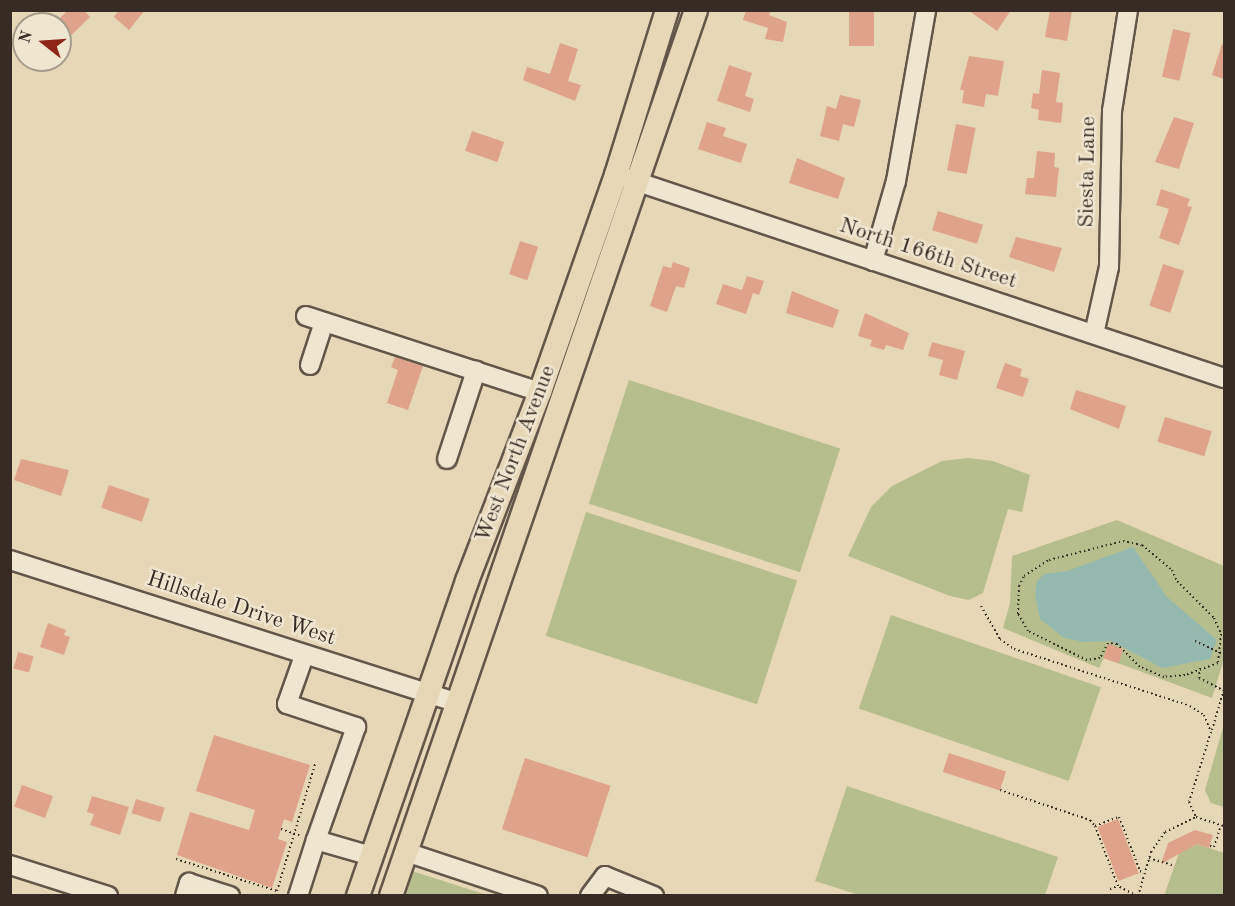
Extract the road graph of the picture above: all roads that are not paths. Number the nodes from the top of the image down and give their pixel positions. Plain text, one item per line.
1 (667, 10) edge
2 (696, 10) edge
3 (926, 10) edge
4 (1128, 10) edge
5 (616, 175) junction
6 (639, 183) junction
7 (873, 261) junction
8 (306, 316) dead end
9 (324, 322) junction
10 (1094, 334) junction
11 (310, 365) dead end
12 (476, 371) junction
13 (1224, 378) edge
14 (540, 392) junction
15 (447, 459) dead end
16 (10, 560) edge
17 (304, 656) junction
18 (427, 693) junction
19 (458, 703) junction
20 (316, 840) junction
21 (406, 852) junction
22 (371, 856) junction
23 (10, 865) edge
24 (108, 896) edge
25 (185, 896) edge
26 (230, 896) edge
27 (298, 896) edge
28 (358, 896) edge
29 (391, 896) edge
30 (538, 896) edge
31 (590, 896) edge
32 (654, 896) edge

1 - 5 main road, West North Avenue
2 - 6 main road, West North Avenue
3 - 7 street
4 - 10 street, Siesta Lane
5 - 6 street, North 166th Street
5 - 14 main road, West North Avenue
6 - 7 street, North 166th Street
6 - 19 main road, West North Avenue
7 - 10 street, North 166th Street
8 - 9 street
9 - 11 street
9 - 12 street
10 - 13 street, North 166th Street
12 - 14 street
12 - 15 street
14 - 18 main road, West North Avenue
16 - 17 street, Hillsdale Drive West
17 - 18 street, Hillsdale Drive West
17 - 20 street
18 - 19 street, Hillsdale Drive West
18 - 22 main road, West North Avenue
19 - 21 main road, West North Avenue
20 - 22 street
20 - 27 street
21 - 29 main road, West North Avenue
21 - 30 street
22 - 28 main road, West North Avenue
23 - 24 street
25 - 26 street
31 - 32 street

